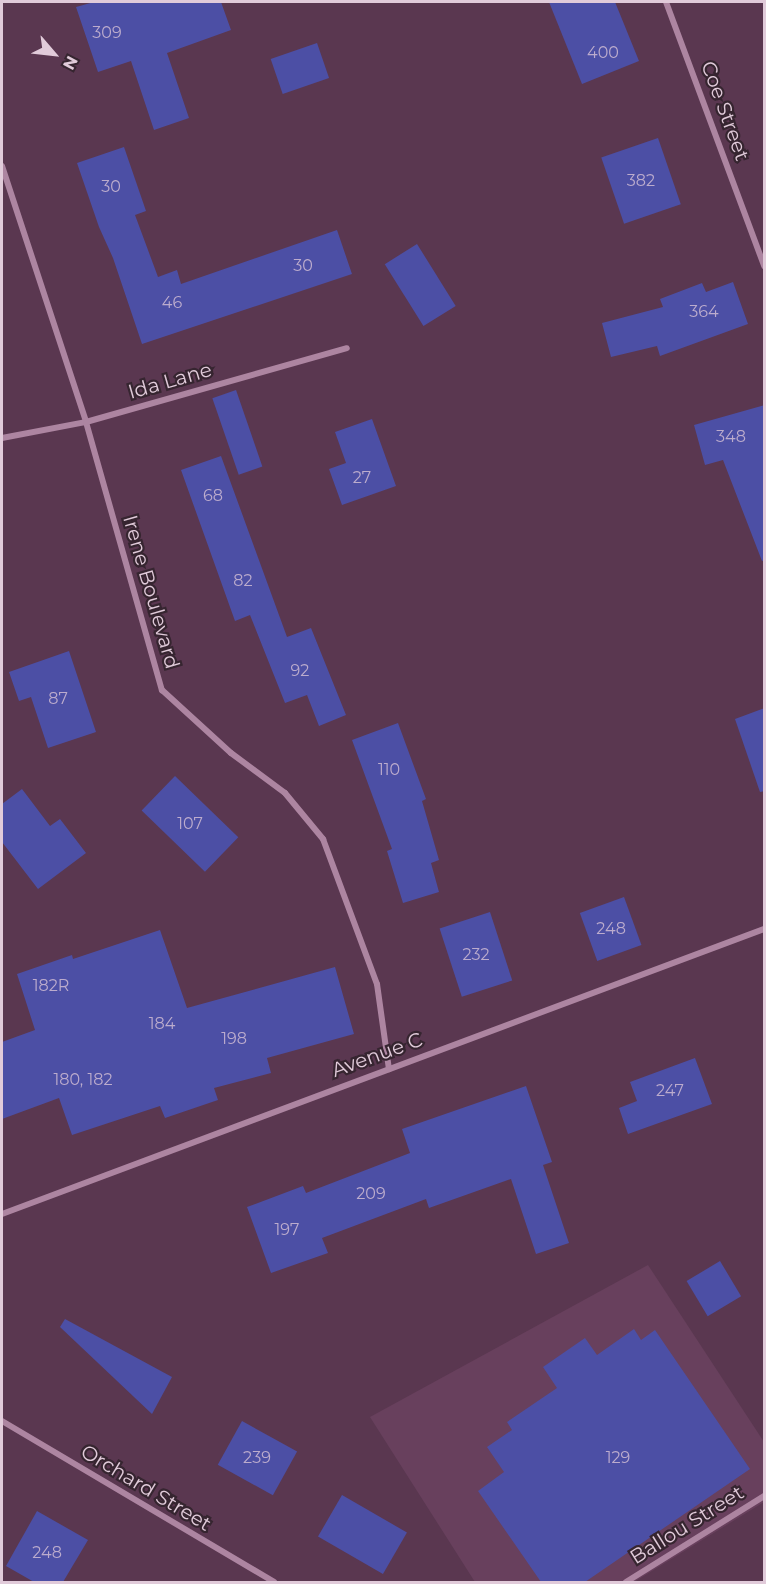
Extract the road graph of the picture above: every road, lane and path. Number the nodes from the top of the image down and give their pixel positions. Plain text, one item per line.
1 (666, 2) edge
2 (2, 166) edge
3 (765, 266) edge
4 (346, 348) dead end
5 (86, 422) junction
6 (2, 438) edge
7 (765, 929) edge
8 (389, 1069) junction
9 (2, 1214) edge
10 (2, 1421) edge
11 (765, 1496) edge
12 (274, 1582) edge
13 (626, 1582) edge

1 - 3 street, Coe Street
2 - 5 street, Irene Boulevard
4 - 5 street, Ida Lane
5 - 6 street, Ida Lane
5 - 8 street, Irene Boulevard
7 - 8 street, Avenue C
8 - 9 street, Avenue C
10 - 12 street, Orchard Street
11 - 13 street, Ballou Street

